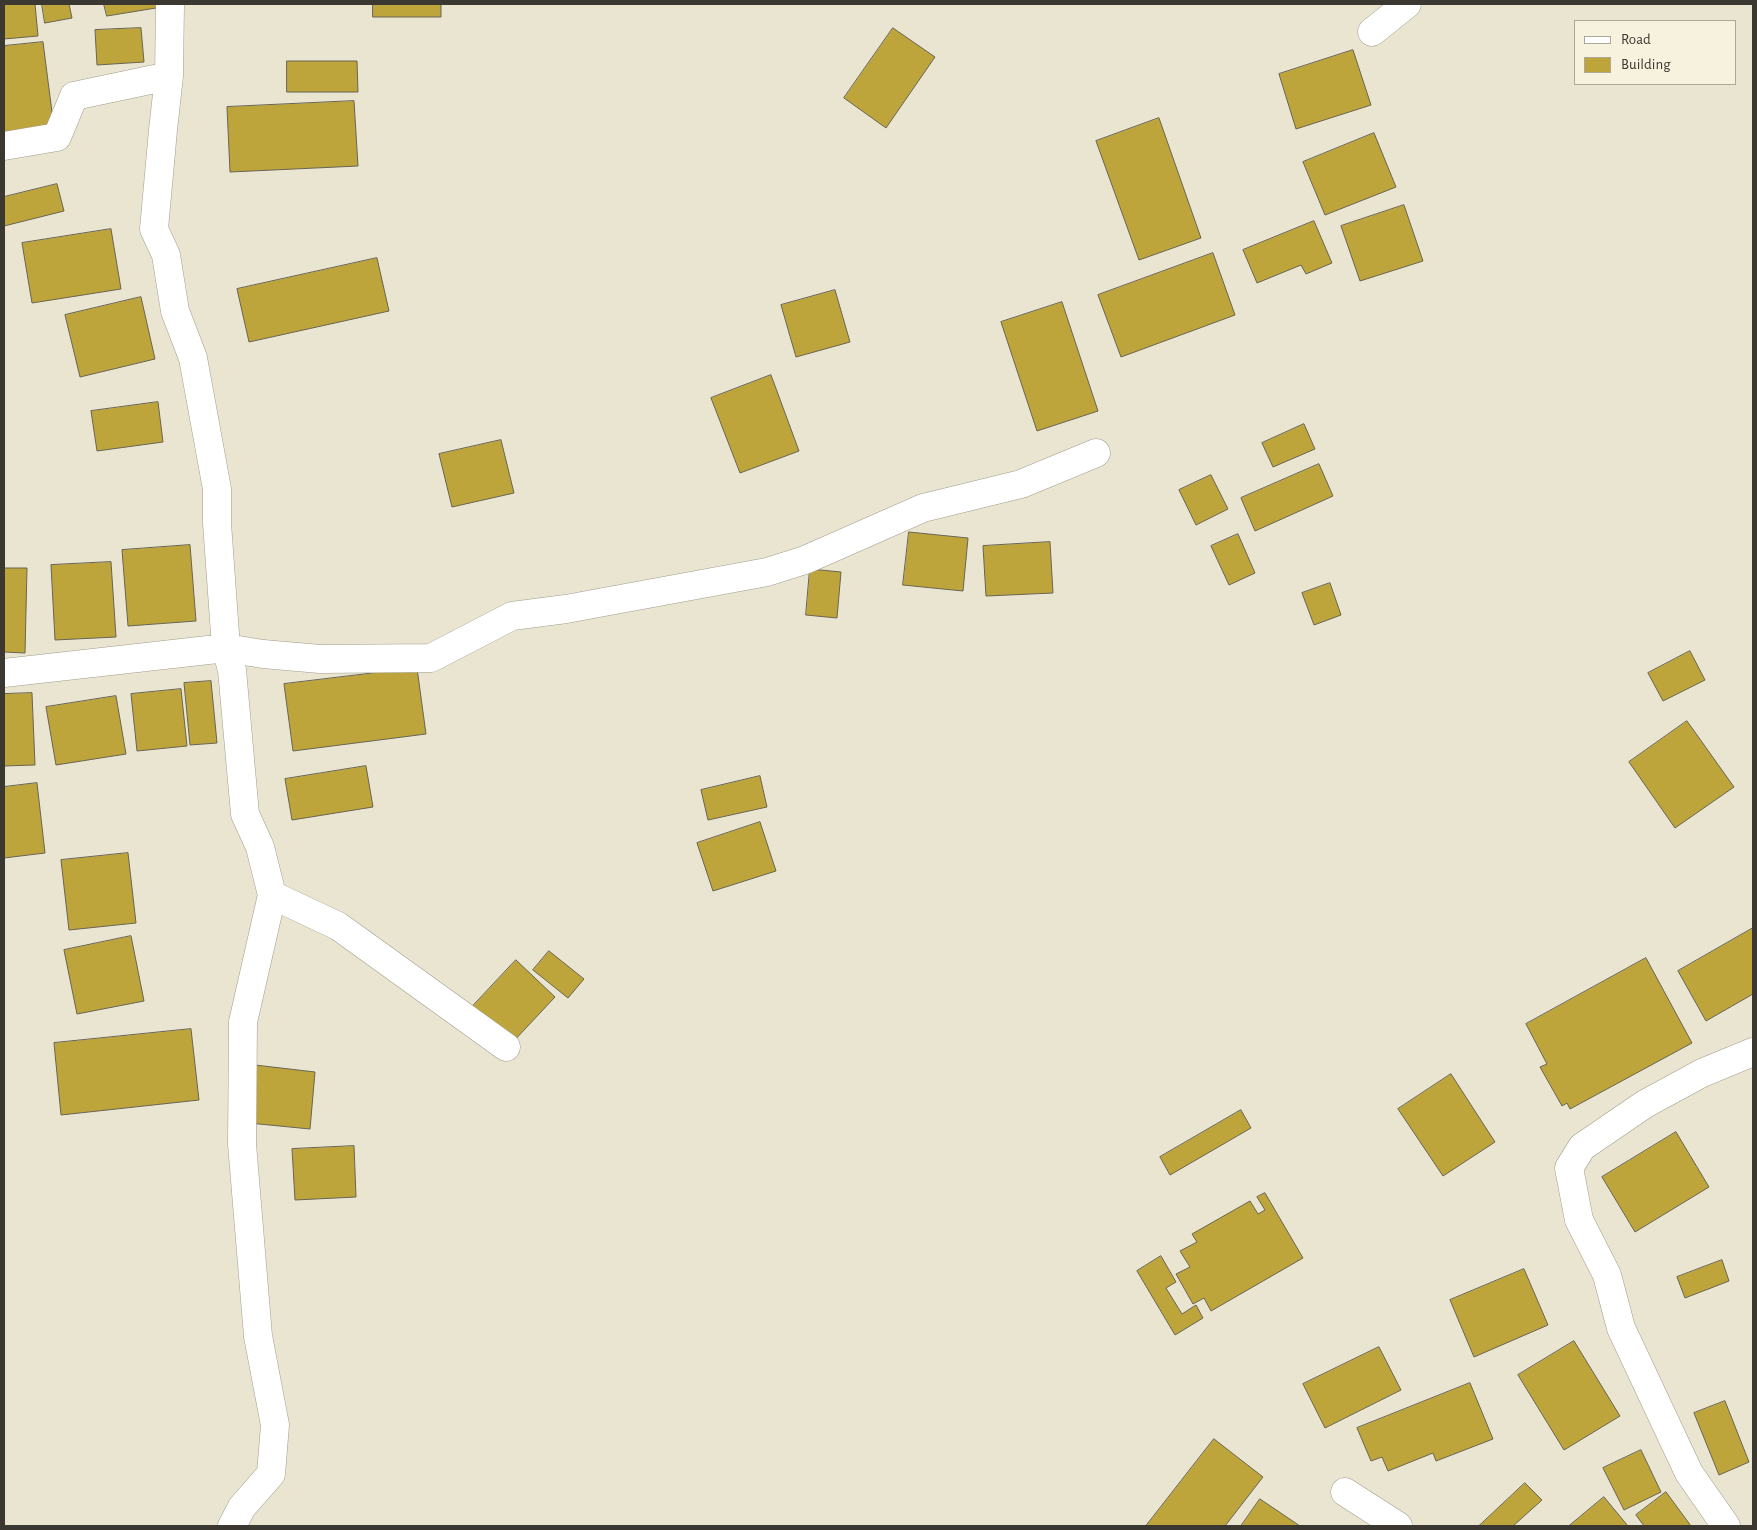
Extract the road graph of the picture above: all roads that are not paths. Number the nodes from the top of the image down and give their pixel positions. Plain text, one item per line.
1 (170, 4) edge
2 (1407, 4) edge
3 (1372, 32) dead end
4 (169, 76) junction
5 (4, 146) edge
6 (1096, 453) dead end
7 (226, 648) junction
8 (4, 673) edge
9 (272, 895) junction
10 (506, 1047) dead end
11 (1753, 1052) edge
12 (1345, 1492) dead end
13 (232, 1526) edge
14 (1398, 1526) edge
15 (1726, 1526) edge

1 - 4 street
2 - 3 street
4 - 5 street
4 - 7 street
6 - 7 street
7 - 8 street
7 - 9 street
9 - 10 street
9 - 13 street
11 - 15 street
12 - 14 street

